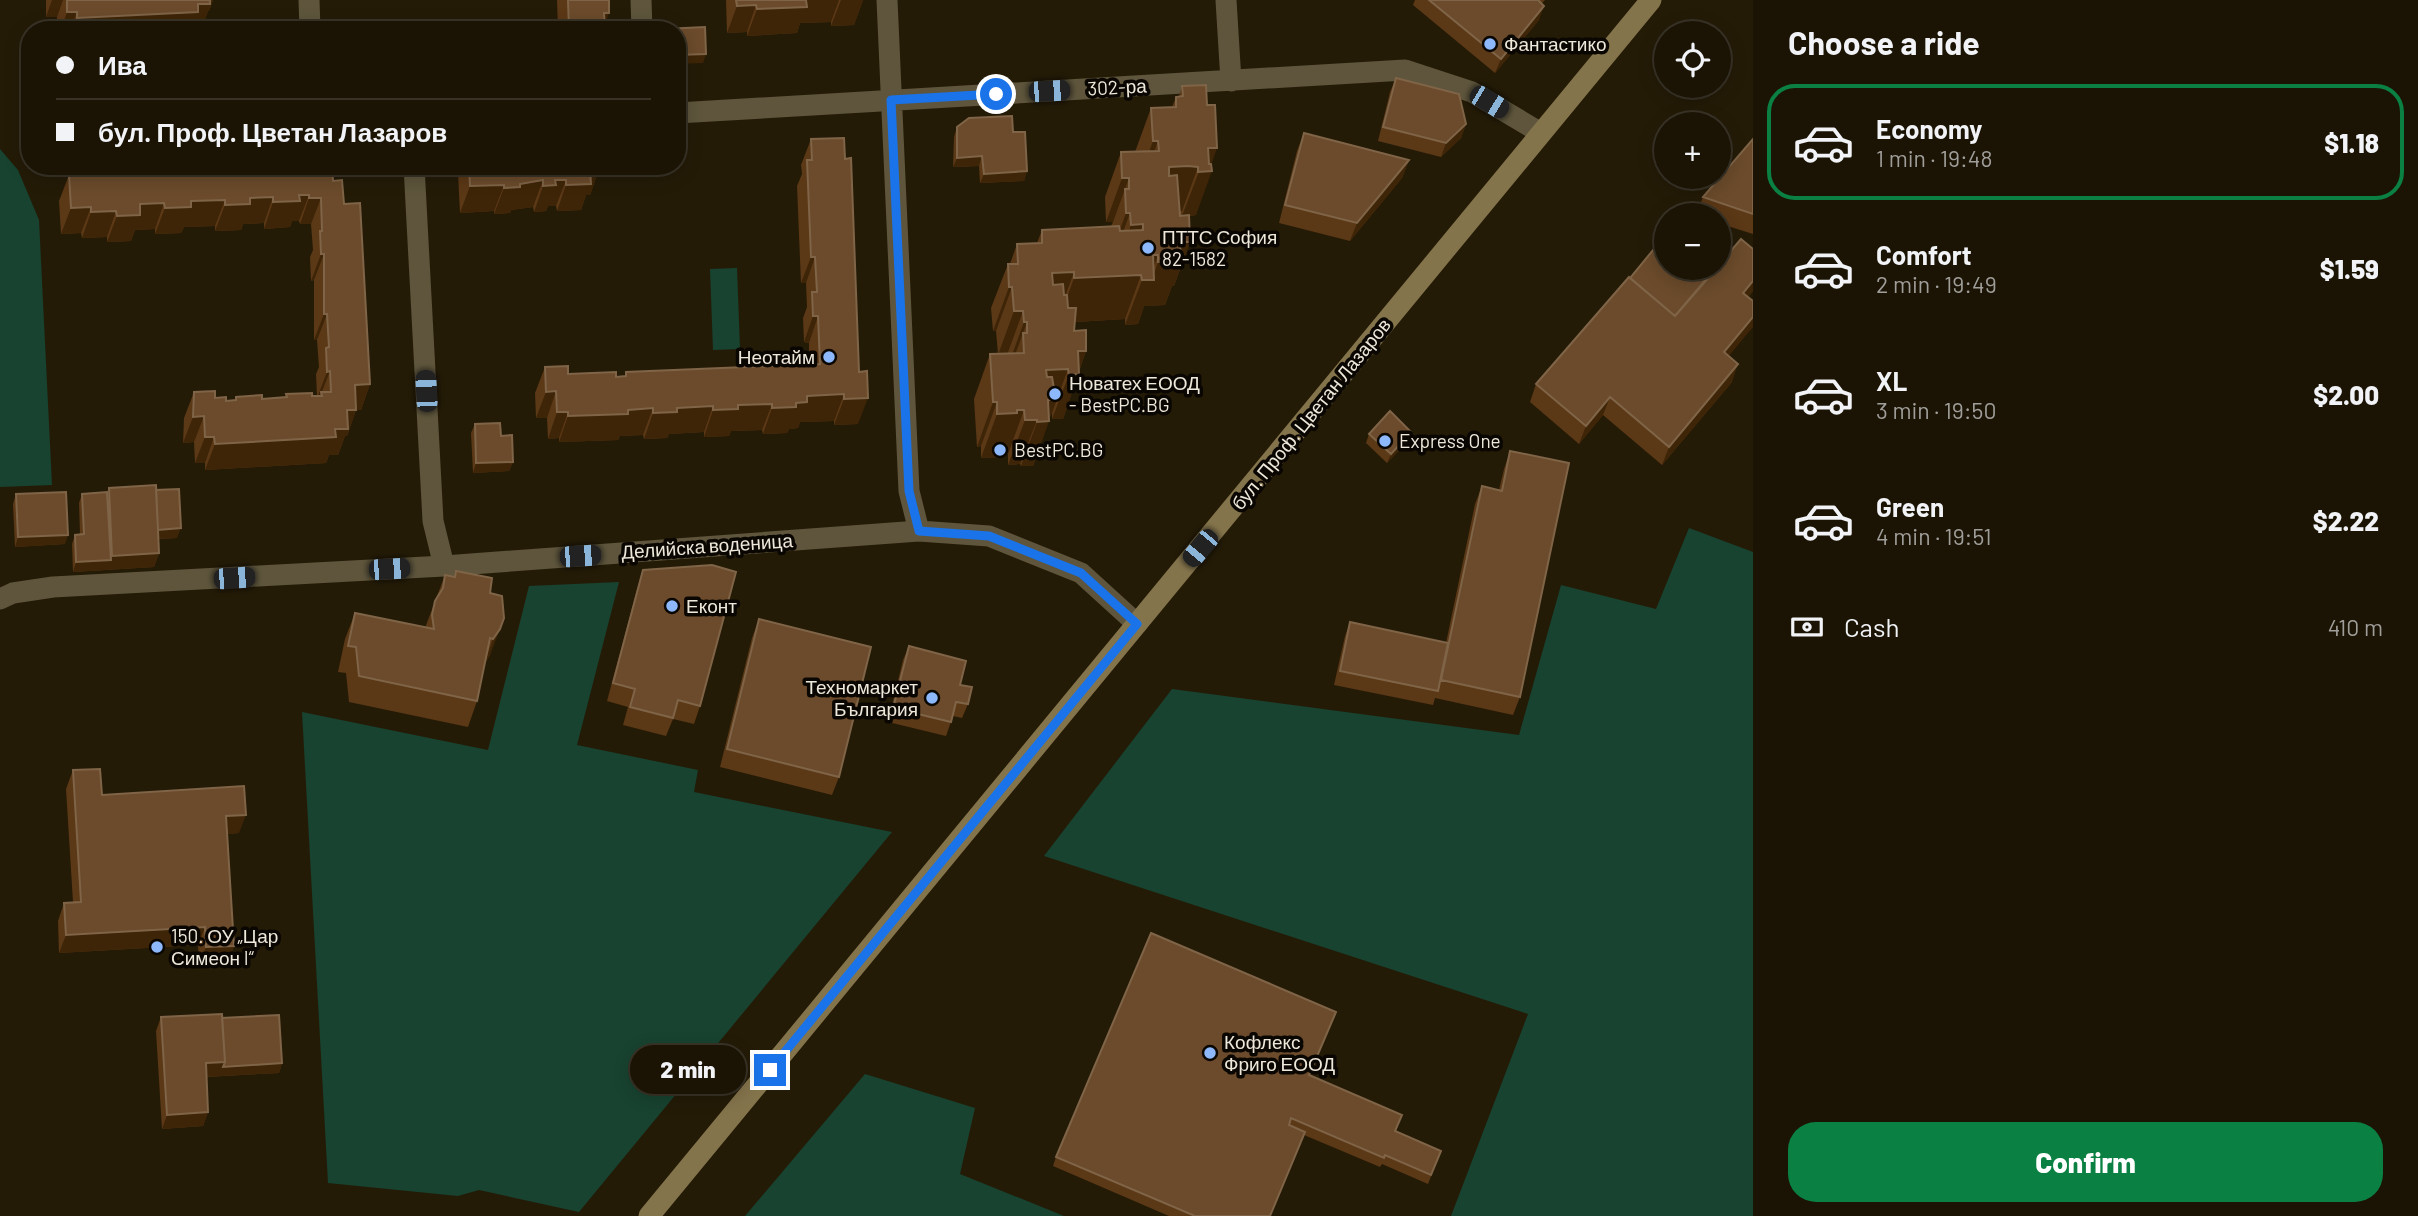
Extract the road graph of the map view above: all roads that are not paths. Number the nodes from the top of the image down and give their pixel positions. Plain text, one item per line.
1 (309, 0) edge
2 (641, 0) edge
3 (887, 0) edge
4 (1226, 0) edge
5 (1651, 0) edge
6 (310, 21) edge
7 (642, 21) edge
8 (1231, 81) junction
9 (891, 100) junction
10 (686, 112) edge
11 (1541, 134) junction
12 (414, 175) edge
13 (919, 531) junction
14 (444, 566) junction
15 (0, 598) edge
16 (1137, 624) junction
17 (649, 1216) edge

1 - 6 street
2 - 7 street
3 - 9 street
4 - 8 street
5 - 11 main road, бул. Проф. Цветан Лазаров
8 - 9 street, 302-ра
8 - 11 street, 302-ра
9 - 10 street, 302-ра
9 - 13 street
11 - 16 main road, бул. Проф. Цветан Лазаров
12 - 14 street
13 - 14 street, Делийска воденица
13 - 16 street, Делийска воденица
14 - 15 street, Делийска воденица
16 - 17 main road, бул. Проф. Цветан Лазаров

